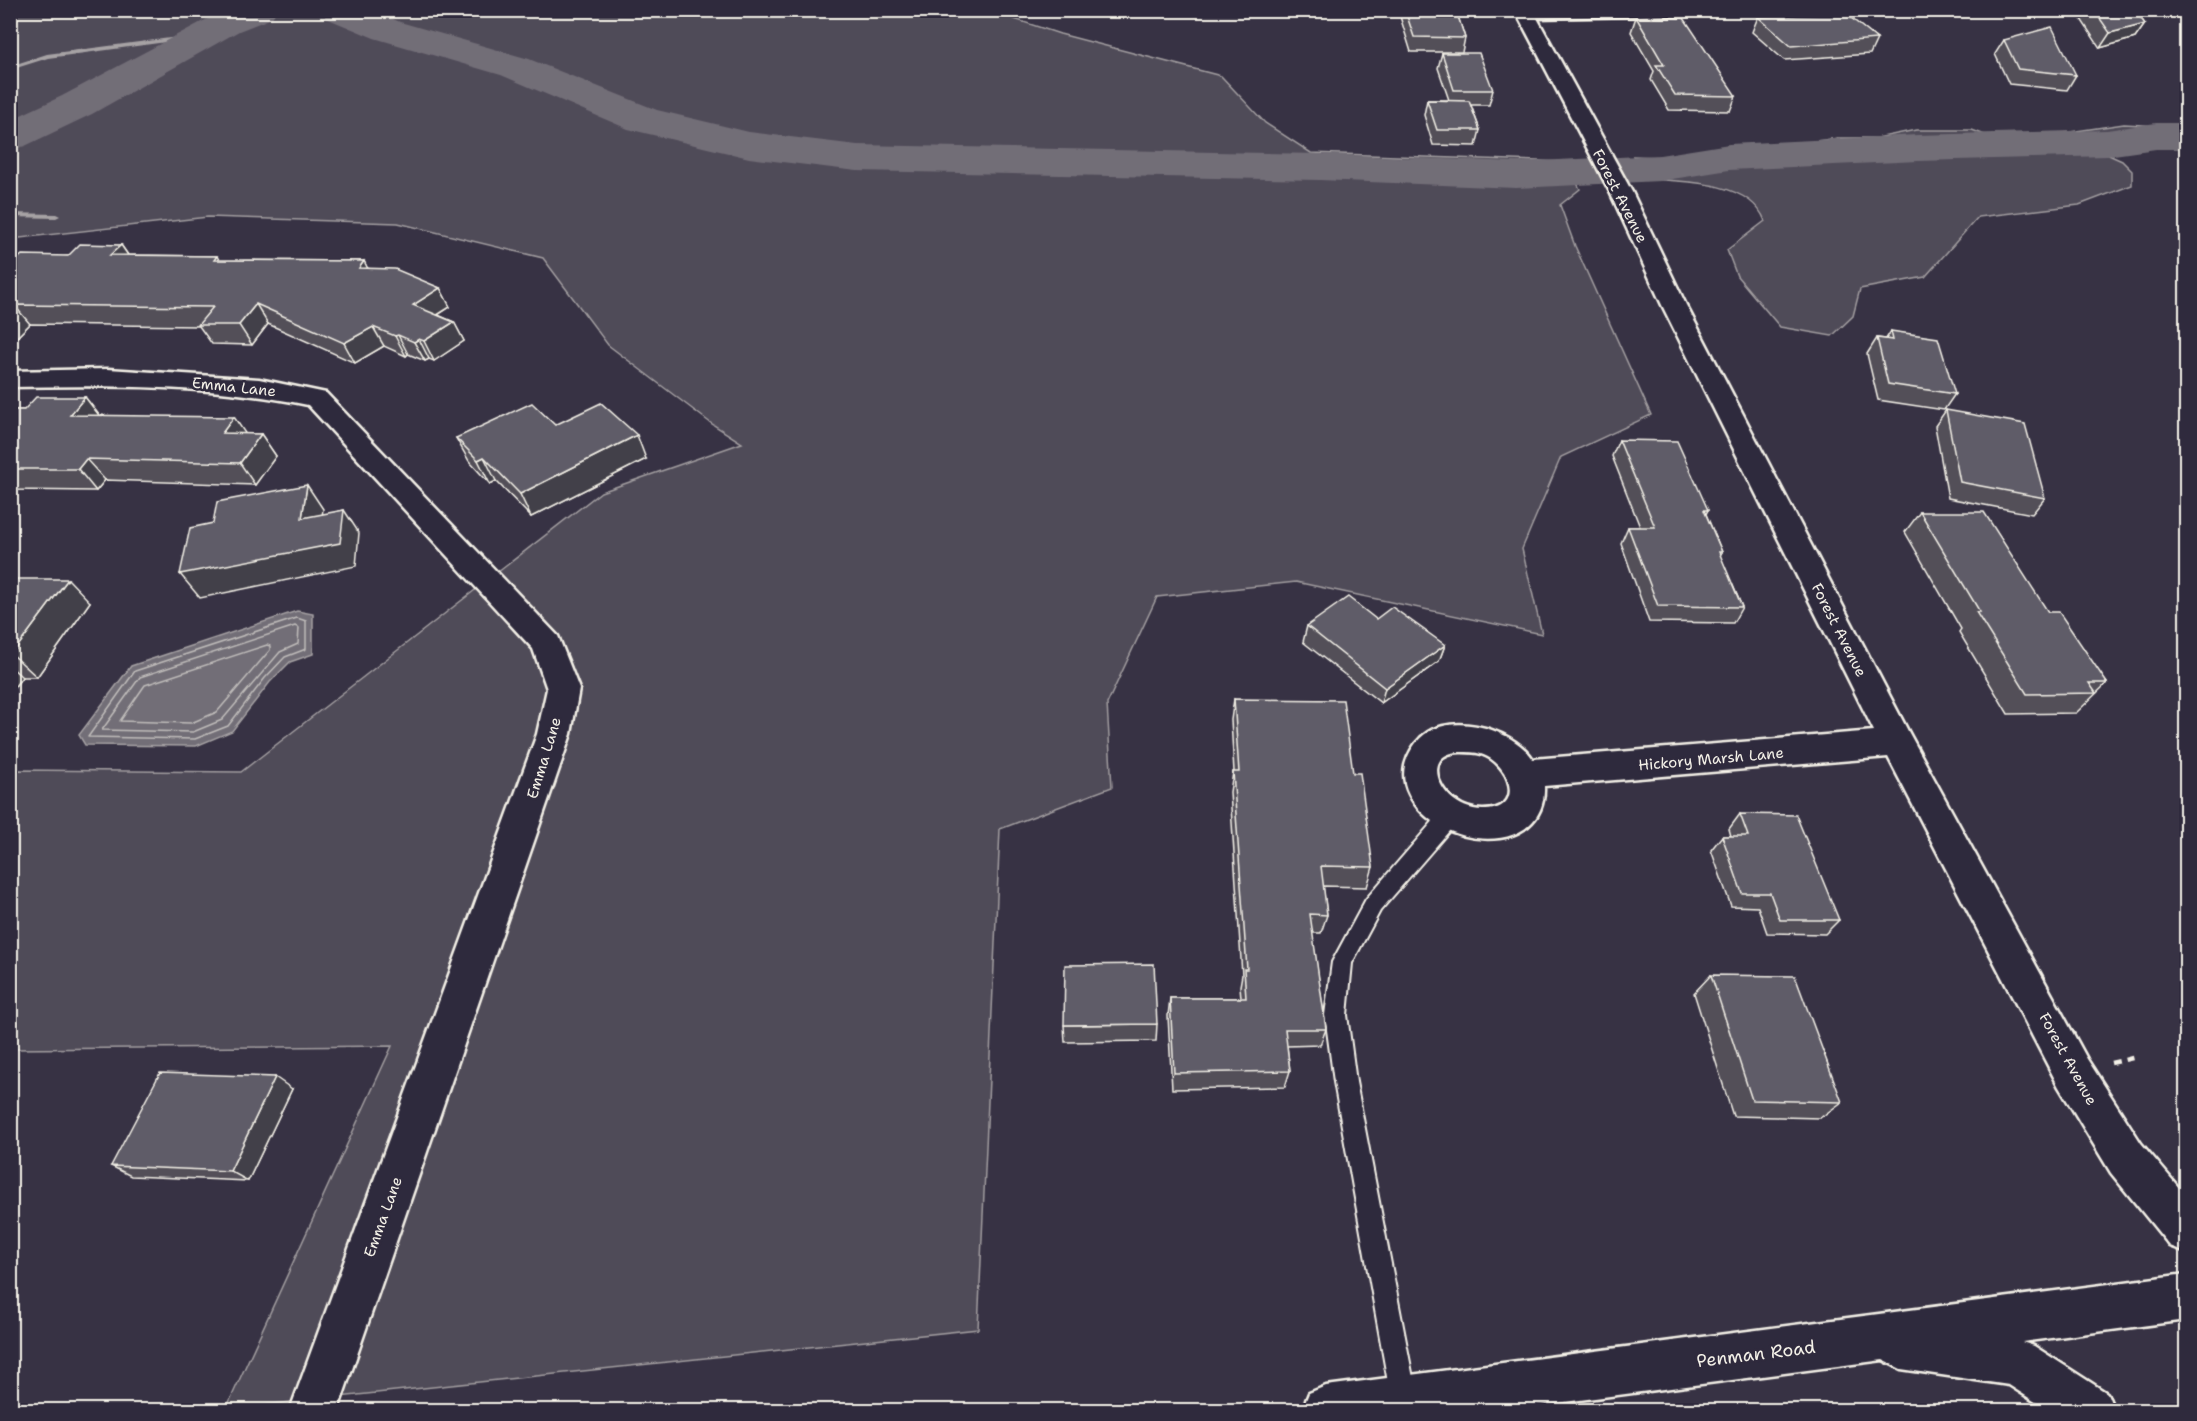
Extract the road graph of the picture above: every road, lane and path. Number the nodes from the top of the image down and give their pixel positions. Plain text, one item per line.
1 (1687, 10) edge
2 (1525, 12) edge
3 (10, 379) edge
4 (1897, 743) junction
5 (1525, 774) junction
6 (1449, 817) junction
7 (2187, 1230) edge
8 (2187, 1297) edge
9 (1860, 1340) junction
10 (1404, 1400) junction
11 (314, 1410) edge
12 (1326, 1410) edge
13 (2090, 1410) edge

1 - 2 street
2 - 4 street, Forest Avenue
3 - 11 street, Emma Lane
4 - 5 street, Hickory Marsh Lane
4 - 7 street, Forest Avenue
5 - 6 street
5 - 6 street
6 - 10 lane
8 - 9 street, Penman Road
9 - 10 street, Penman Road
9 - 13 street
10 - 12 street, Penman Road

